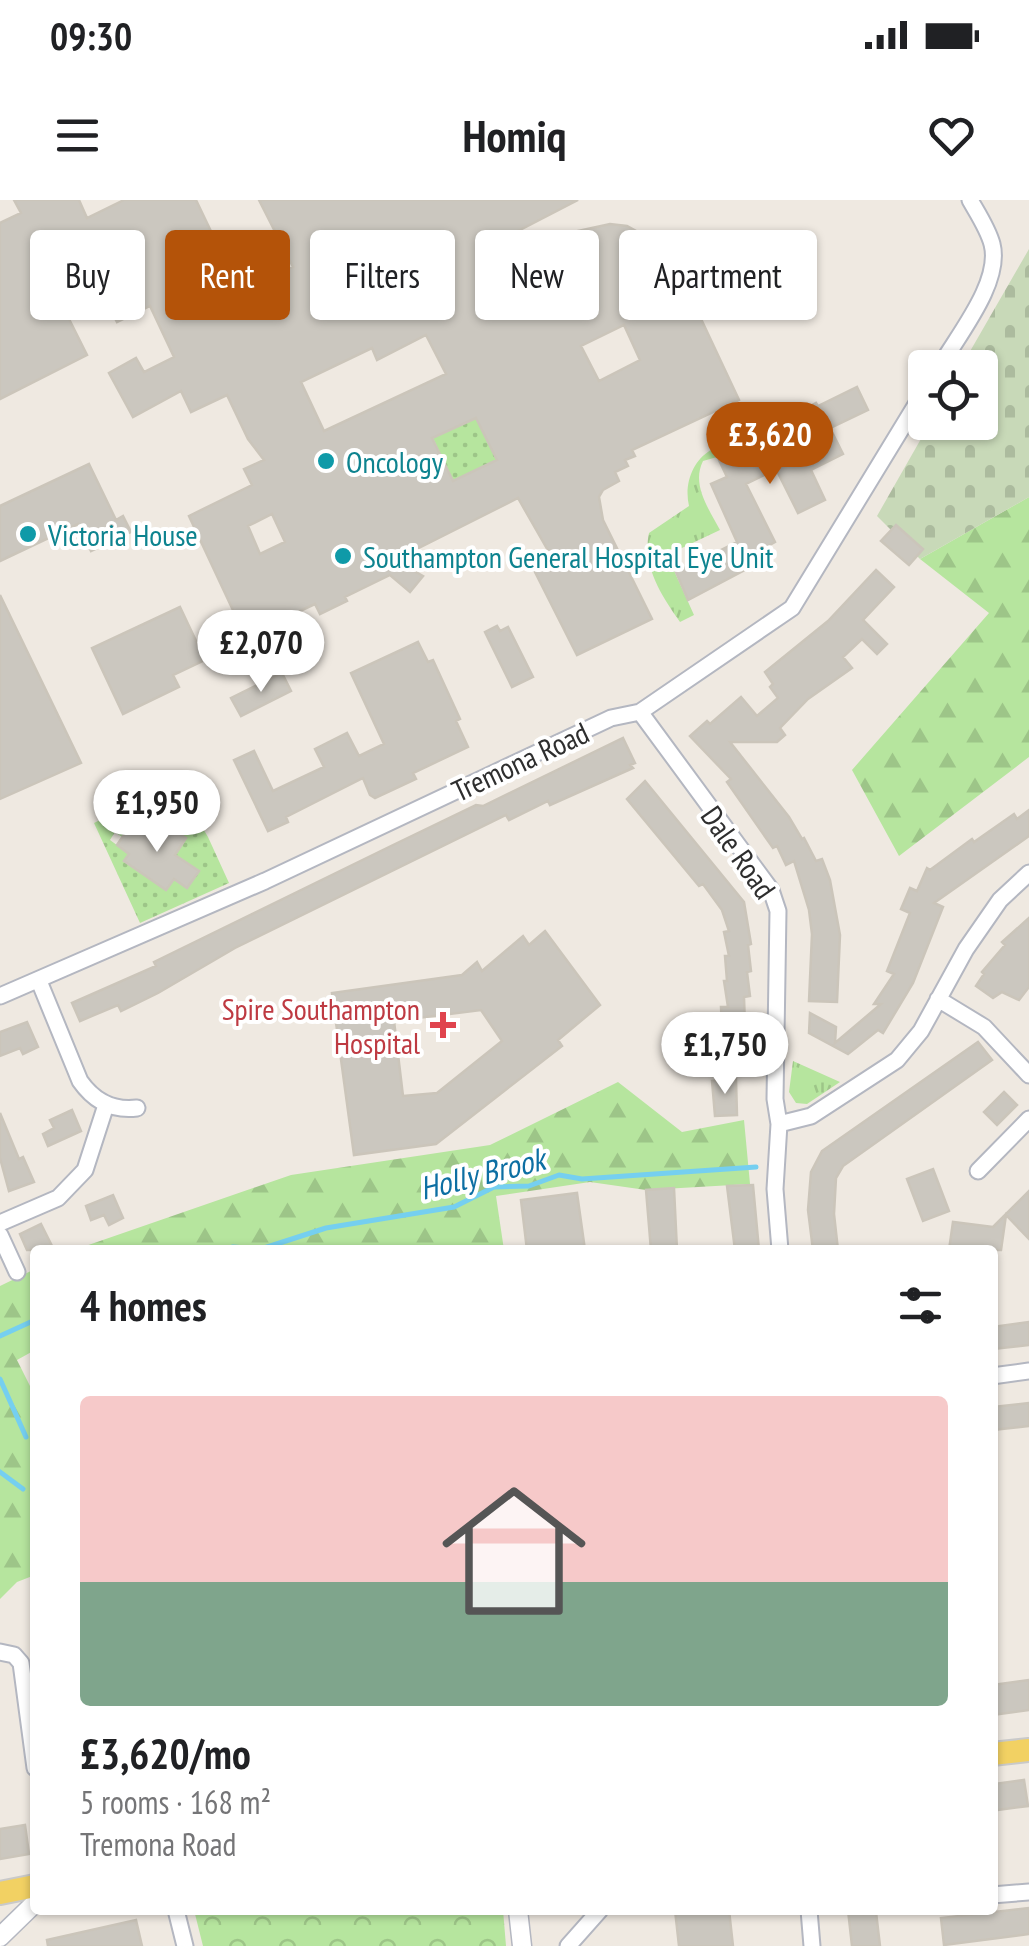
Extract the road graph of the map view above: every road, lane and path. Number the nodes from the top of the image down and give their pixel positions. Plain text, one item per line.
1 (970, 200) edge
2 (949, 350) edge
3 (908, 418) edge
4 (640, 712) junction
5 (1029, 873) edge
6 (39, 981) junction
7 (2, 990) edge
8 (938, 999) junction
9 (1029, 1075) edge
10 (106, 1104) junction
11 (137, 1108) dead end
12 (1029, 1119) edge
13 (778, 1124) junction
14 (978, 1171) dead end
15 (0, 1223) edge
16 (0, 1235) edge
17 (780, 1245) edge
18 (16, 1272) dead end
19 (1029, 1371) edge
20 (998, 1375) edge
21 (0, 1652) edge
22 (28, 1662) edge
23 (30, 1692) edge
24 (1029, 1750) edge
25 (998, 1753) edge
26 (30, 1887) edge
27 (1029, 1892) edge
28 (0, 1893) edge
29 (998, 1895) edge
30 (30, 1908) edge
31 (177, 1915) edge
32 (519, 1915) edge
33 (596, 1915) edge
34 (809, 1915) edge
35 (0, 1937) edge
36 (185, 1946) edge
37 (522, 1946) edge
38 (568, 1946) edge
39 (812, 1946) edge

1 - 2 street
3 - 4 street, Tremona Road
4 - 6 street, Tremona Road
4 - 13 street, Dale Road
5 - 8 street
6 - 7 street, Tremona Road
6 - 10 street
8 - 9 street
8 - 13 street
10 - 11 street
10 - 15 street
12 - 14 street
13 - 17 street, Dale Road
16 - 18 street
19 - 20 street
21 - 22 street
22 - 23 street
24 - 25 main road
26 - 28 main road
27 - 29 street
30 - 35 street
31 - 36 street
32 - 37 street
33 - 38 street
34 - 39 street

